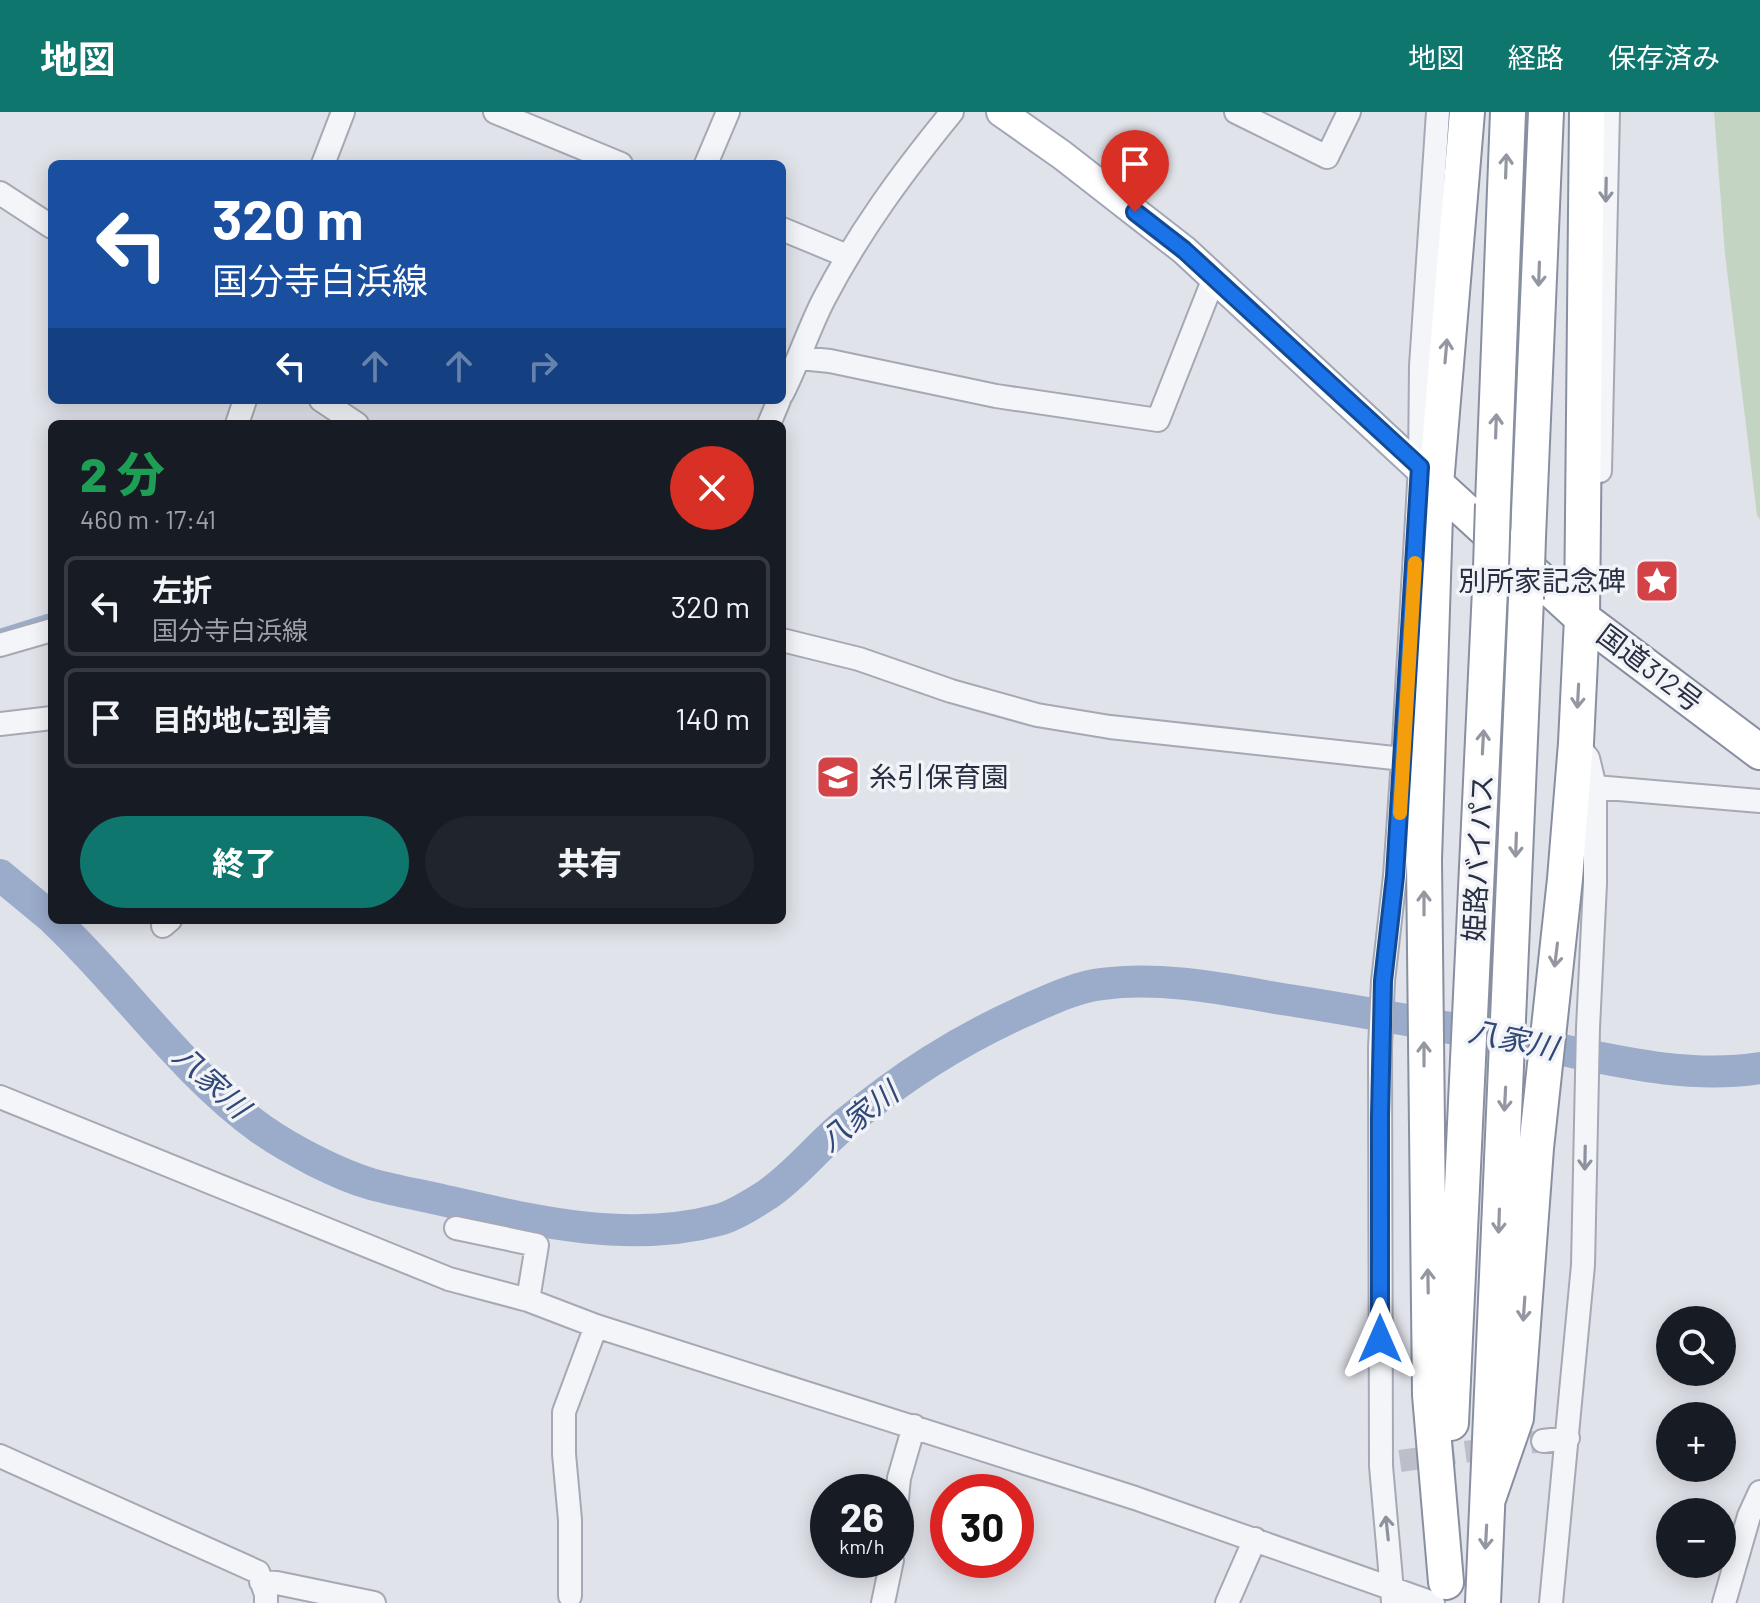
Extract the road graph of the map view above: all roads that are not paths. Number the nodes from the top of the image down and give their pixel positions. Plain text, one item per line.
1 (343, 112) edge
2 (495, 112) edge
3 (728, 112) edge
4 (952, 112) edge
5 (1001, 112) edge
6 (1236, 112) edge
7 (1349, 112) edge
8 (1438, 112) edge
9 (1467, 112) edge
10 (1508, 112) edge
11 (1546, 112) edge
12 (1587, 112) edge
13 (1608, 112) edge
14 (325, 160) edge
15 (611, 160) edge
16 (708, 160) edge
17 (0, 193) edge
18 (48, 224) edge
19 (786, 231) edge
20 (847, 256) junction
21 (1214, 278) junction
22 (800, 358) junction
23 (786, 386) edge
24 (327, 404) edge
25 (351, 420) edge
26 (1428, 476) junction
27 (1582, 618) junction
28 (48, 631) edge
29 (786, 641) edge
30 (0, 645) edge
31 (48, 718) edge
32 (0, 724) edge
33 (1576, 743) junction
34 (1760, 752) edge
35 (1403, 759) junction
36 (1595, 787) junction
37 (1760, 801) edge
38 (0, 1097) edge
39 (456, 1228) dead end
40 (528, 1300) junction
41 (596, 1326) junction
42 (914, 1426) junction
43 (1568, 1438) junction
44 (1543, 1441) tunnel mouth
45 (0, 1456) edge
46 (900, 1474) edge
47 (1760, 1492) edge
48 (1488, 1499) junction
49 (1255, 1539) junction
50 (888, 1578) edge
51 (263, 1593) edge
52 (1442, 1596) edge
53 (1394, 1597) edge
54 (1483, 1600) edge
55 (571, 1601) edge
56 (374, 1603) edge
57 (883, 1603) edge
58 (1227, 1603) edge
59 (1551, 1603) edge
60 (1724, 1603) edge

1 - 14 street
2 - 15 street
3 - 16 street
4 - 20 street
5 - 21 main road
6 - 7 street
8 - 26 street
26 -> 9 highway
52 -> 10 highway, 姫路バイパス, bridge
11 -> 48 highway, 姫路バイパス, bridge
12 - 27 highway
13 -> 27 street
17 - 18 street
19 - 20 street
20 - 22 street
21 - 22 street
21 - 26 main road
22 - 23 street
24 - 25 street
26 - 27 highway, 国道312号
26 - 35 street
52 -> 26 highway
27 -> 33 highway
27 - 34 highway, 国道312号
28 - 30 street
29 - 35 street
31 - 32 street
33 - 36 street
33 -> 48 highway
53 -> 35 street
36 - 37 street
36 -> 43 street
38 - 40 street
39 - 40 street
40 - 41 street
41 - 42 street
41 - 55 street
42 - 46 street
42 - 49 street
43 - 44 street
43 - 59 street
45 - 51 street
47 - 60 street
48 -> 54 highway, 姫路バイパス
49 - 53 street
49 - 58 street
50 - 57 street
51 - 56 street
52 - 53 street

